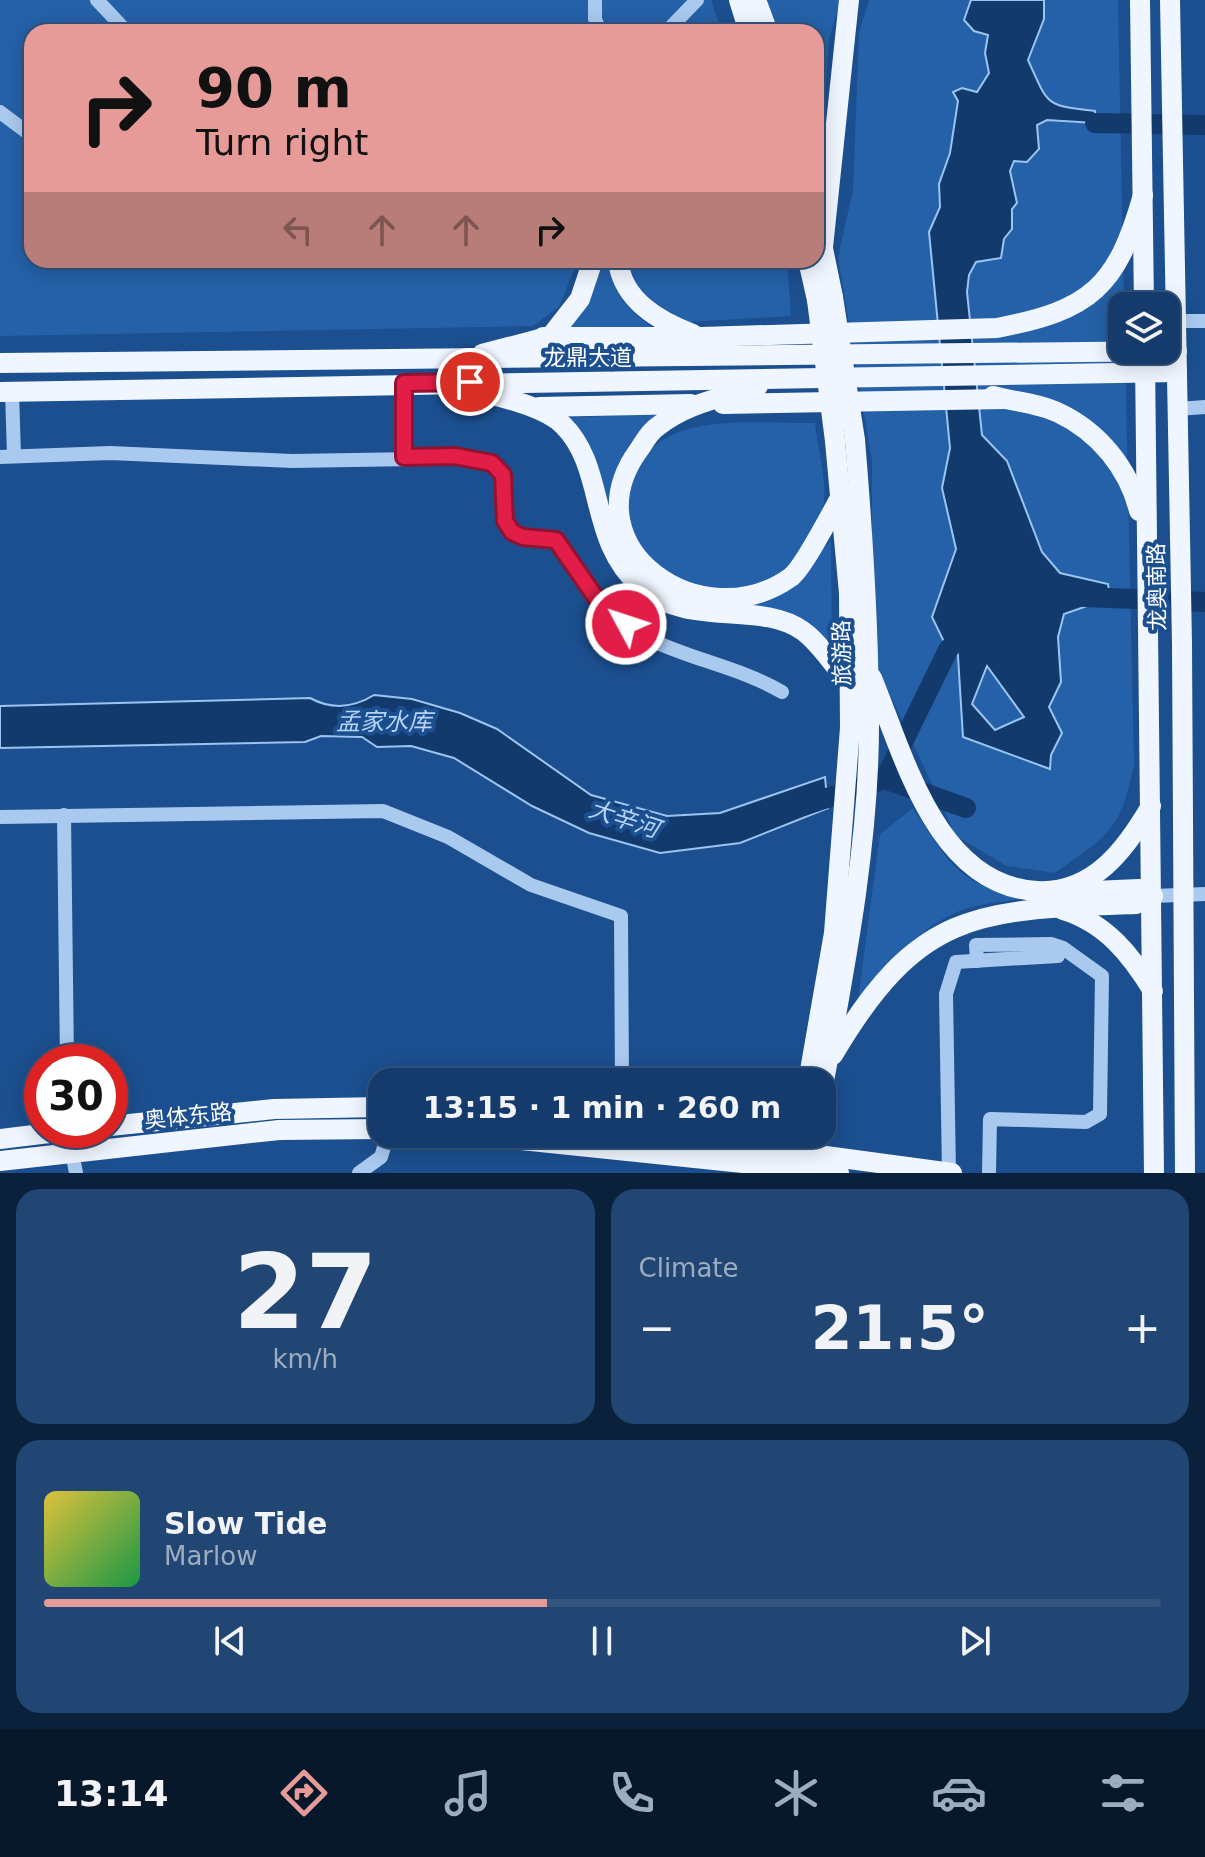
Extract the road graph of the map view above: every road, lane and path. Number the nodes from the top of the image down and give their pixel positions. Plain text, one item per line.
1 (97, 0) edge
2 (595, 0) edge
3 (697, 0) edge
4 (849, 0) edge
5 (1140, 0) edge
6 (1170, 0) edge
7 (746, 3) edge
8 (120, 24) edge
9 (597, 24) edge
10 (674, 24) edge
11 (742, 24) edge
12 (748, 24) edge
13 (762, 24) edge
14 (0, 112) edge
15 (24, 130) edge
16 (824, 192) edge
17 (1143, 195) junction
18 (590, 268) edge
19 (620, 268) edge
20 (819, 268) edge
21 (1144, 292) edge
22 (1175, 292) edge
23 (1180, 321) edge
24 (1205, 321) edge
25 (543, 337) junction
26 (701, 337) junction
27 (926, 346) junction
28 (779, 356) junction
29 (1108, 357) edge
30 (0, 363) edge
31 (1117, 364) edge
32 (1145, 364) edge
33 (1177, 364) edge
34 (445, 372) junction
35 (774, 380) junction
36 (404, 383) junction
37 (932, 384) junction
38 (6, 392) edge
39 (988, 392) junction
40 (693, 404) junction
41 (527, 405) junction
42 (1205, 407) edge
43 (1178, 409) junction
44 (845, 441) junction
45 (7, 456) edge
46 (404, 457) junction
47 (842, 494) junction
48 (1148, 555) junction
49 (866, 665) junction
50 (851, 686) junction
51 (782, 692) dead end
52 (860, 727) junction
53 (1151, 806) junction
54 (64, 815) junction
55 (0, 817) edge
56 (1205, 894) edge
57 (1184, 895) junction
58 (1153, 896) junction
59 (1054, 900) junction
60 (1058, 956) dead end
61 (977, 961) junction
62 (1154, 992) junction
63 (67, 1044) edge
64 (827, 1066) joint
65 (622, 1068) edge
66 (810, 1068) edge
67 (368, 1107) edge
68 (128, 1124) edge
69 (368, 1129) edge
70 (24, 1136) edge
71 (0, 1139) edge
72 (384, 1148) edge
73 (598, 1148) edge
74 (767, 1148) edge
75 (798, 1148) edge
76 (804, 1148) edge
77 (0, 1161) edge
78 (75, 1163) edge
79 (359, 1173) edge
80 (786, 1173) edge
81 (805, 1173) edge
82 (839, 1173) edge
83 (950, 1173) edge
84 (989, 1173) edge
85 (1154, 1173) edge
86 (1185, 1173) edge

1 - 8 street
2 - 9 street
3 - 10 street
4 - 16 main road
5 - 17 main road
6 - 22 main road, 龙奥南路
7 - 11 main road
7 - 12 main road
7 - 13 main road
14 - 15 street
17 - 21 main road
17 - 27 main road
18 - 25 main road
19 - 26 main road
20 - 44 main road, 旅游路, bridge
23 - 24 street
25 - 26 main road
25 - 34 main road
26 - 27 main road
26 - 28 main road
27 - 28 main road, 龙鼎大道
27 - 29 main road, 龙鼎大道
28 - 34 main road, 龙鼎大道
30 - 34 main road, 龙鼎大道
31 - 39 main road, 龙鼎大道
32 - 48 main road, 龙奥南路
33 - 43 main road, 龙奥南路
34 - 35 main road, 龙鼎大道
34 - 36 main road, 龙鼎大道
34 - 41 main road
35 - 37 main road, 龙鼎大道
35 - 40 main road
36 - 38 main road, 龙鼎大道
36 - 46 street
37 - 39 main road
37 - 40 main road
38 - 45 street
39 - 48 main road
40 - 41 main road
40 - 47 main road
41 - 50 main road
42 - 43 street
43 - 57 main road, 龙奥南路
44 - 47 main road, 旅游路
44 - 49 main road, 旅游路
45 - 46 street
46 - 51 street
47 - 50 main road, 旅游路
48 - 53 main road, 龙奥南路
49 - 52 main road, 旅游路
49 - 59 main road
50 - 52 main road, 旅游路
52 - 64 main road, 旅游路
52 - 66 main road, 旅游路
53 - 58 main road, 龙奥南路
53 - 59 main road
54 - 55 street
54 - 63 street
54 - 65 street
56 - 57 street
57 - 58 street
57 - 86 main road, 龙奥南路
58 - 59 main road
58 - 62 main road, 龙奥南路
59 - 62 main road
59 - 64 main road
60 - 61 street
61 - 83 street
61 - 84 street
62 - 85 main road, 龙奥南路
67 - 68 main road
69 - 78 main road, 奥体东路
70 - 71 main road
72 - 79 street
73 - 82 main road
74 - 83 main road
75 - 80 main road, bridge
76 - 81 main road, bridge
77 - 78 main road, 奥体东路

